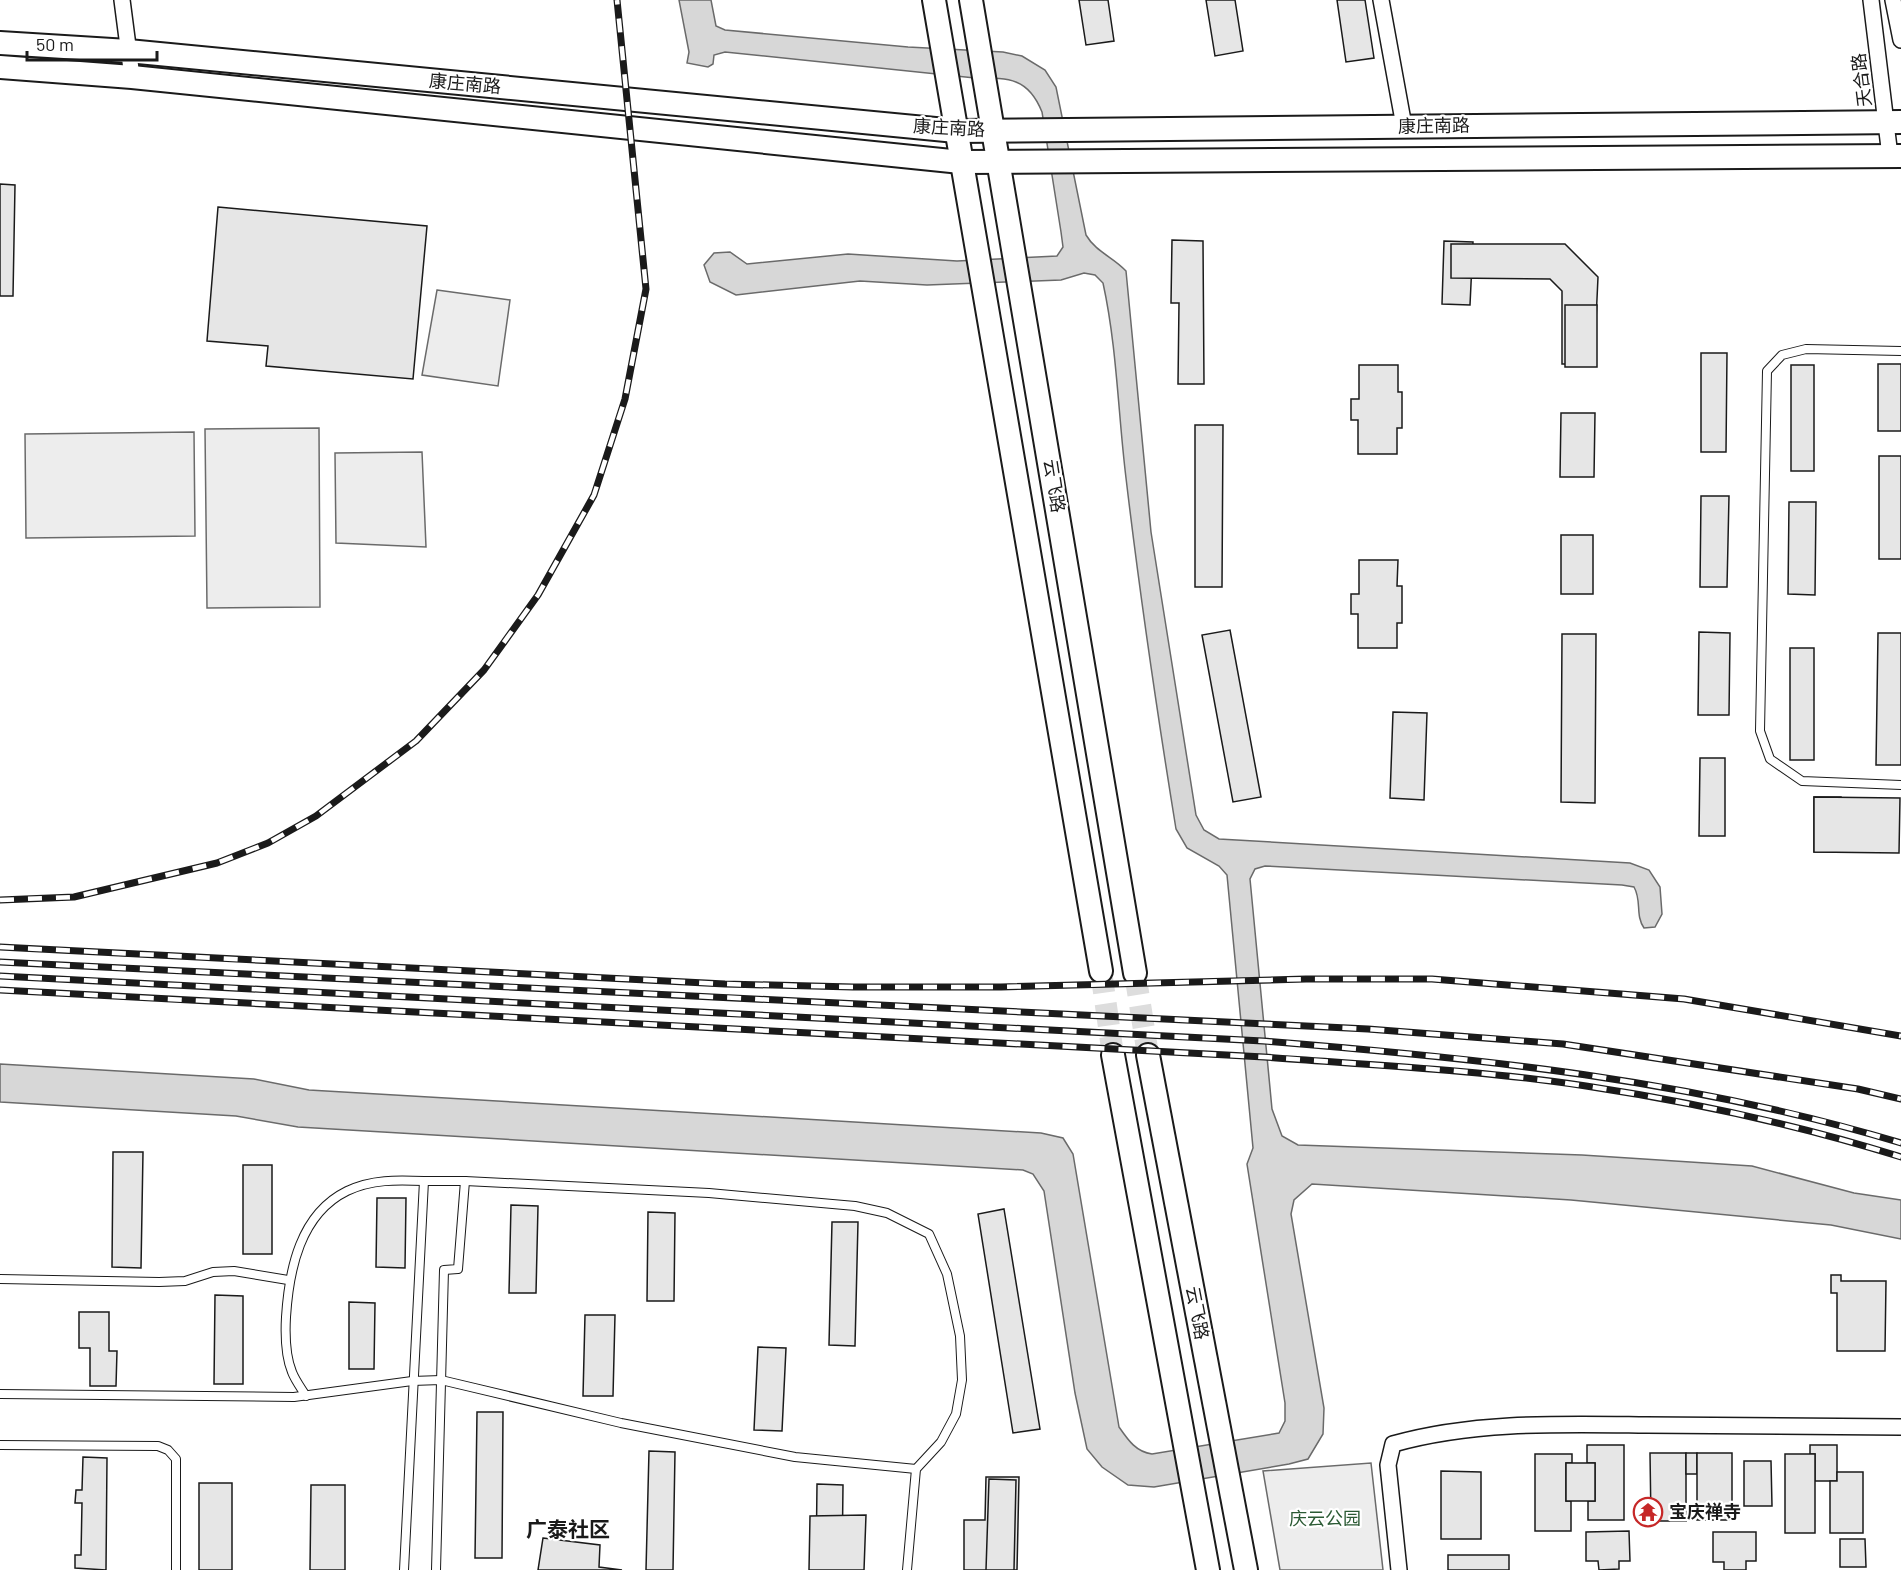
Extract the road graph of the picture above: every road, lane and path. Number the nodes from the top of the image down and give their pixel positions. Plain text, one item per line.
1 (122, 0) edge
2 (934, 0) edge
3 (972, 0) edge
4 (1381, 0) edge
5 (1871, 0) edge
6 (1893, 0) edge
7 (1901, 40) edge
8 (0, 43) edge
9 (128, 51) junction
10 (0, 67) edge
11 (132, 77) junction
12 (1894, 122) edge
13 (1404, 126) junction
14 (993, 130) junction
15 (956, 131) junction
16 (1896, 156) edge
17 (999, 161) junction
18 (962, 162) junction
19 (1901, 351) edge
20 (1901, 785) edge
21 (1101, 971) tunnel mouth
22 (1135, 973) tunnel mouth
23 (1113, 1055) tunnel mouth
24 (1148, 1055) tunnel mouth
25 (424, 1181) junction
26 (465, 1181) junction
27 (0, 1279) edge
28 (288, 1280) junction
29 (441, 1380) junction
30 (412, 1381) junction
31 (0, 1394) edge
32 (306, 1396) junction
33 (1901, 1427) edge
34 (0, 1445) edge
35 (916, 1469) junction
36 (176, 1570) edge
37 (404, 1570) edge
38 (436, 1570) edge
39 (907, 1570) edge
40 (1208, 1570) edge
41 (1246, 1570) edge
42 (1399, 1570) edge

1 - 9 street
2 - 15 main road, 云飞路
3 - 14 main road, 云飞路
4 - 13 street
5 - 12 street, 天合路
6 - 7 street
8 - 9 main road, 康庄南路
9 - 11 street
9 - 15 main road, 康庄南路
10 - 11 main road, 康庄南路
11 - 18 main road, 康庄南路
12 - 13 main road, 康庄南路
12 - 16 street, 天合路
13 - 14 main road, 康庄南路
14 - 15 main road, 康庄南路
14 - 17 main road, 云飞路
15 - 18 main road, 云飞路
16 - 17 main road, 康庄南路
17 - 18 main road, 康庄南路
17 - 22 main road, 云飞路
18 - 21 main road, 云飞路
19 - 20 lane
23 - 40 main road, 云飞路
24 - 41 main road, 云飞路
25 - 26 lane
25 - 28 lane
25 - 30 lane
26 - 29 lane
26 - 35 lane
27 - 28 lane
28 - 32 lane
29 - 30 lane
29 - 35 lane
29 - 38 lane
30 - 32 lane
30 - 37 lane
31 - 32 lane
33 - 42 street
34 - 36 lane
35 - 39 lane

